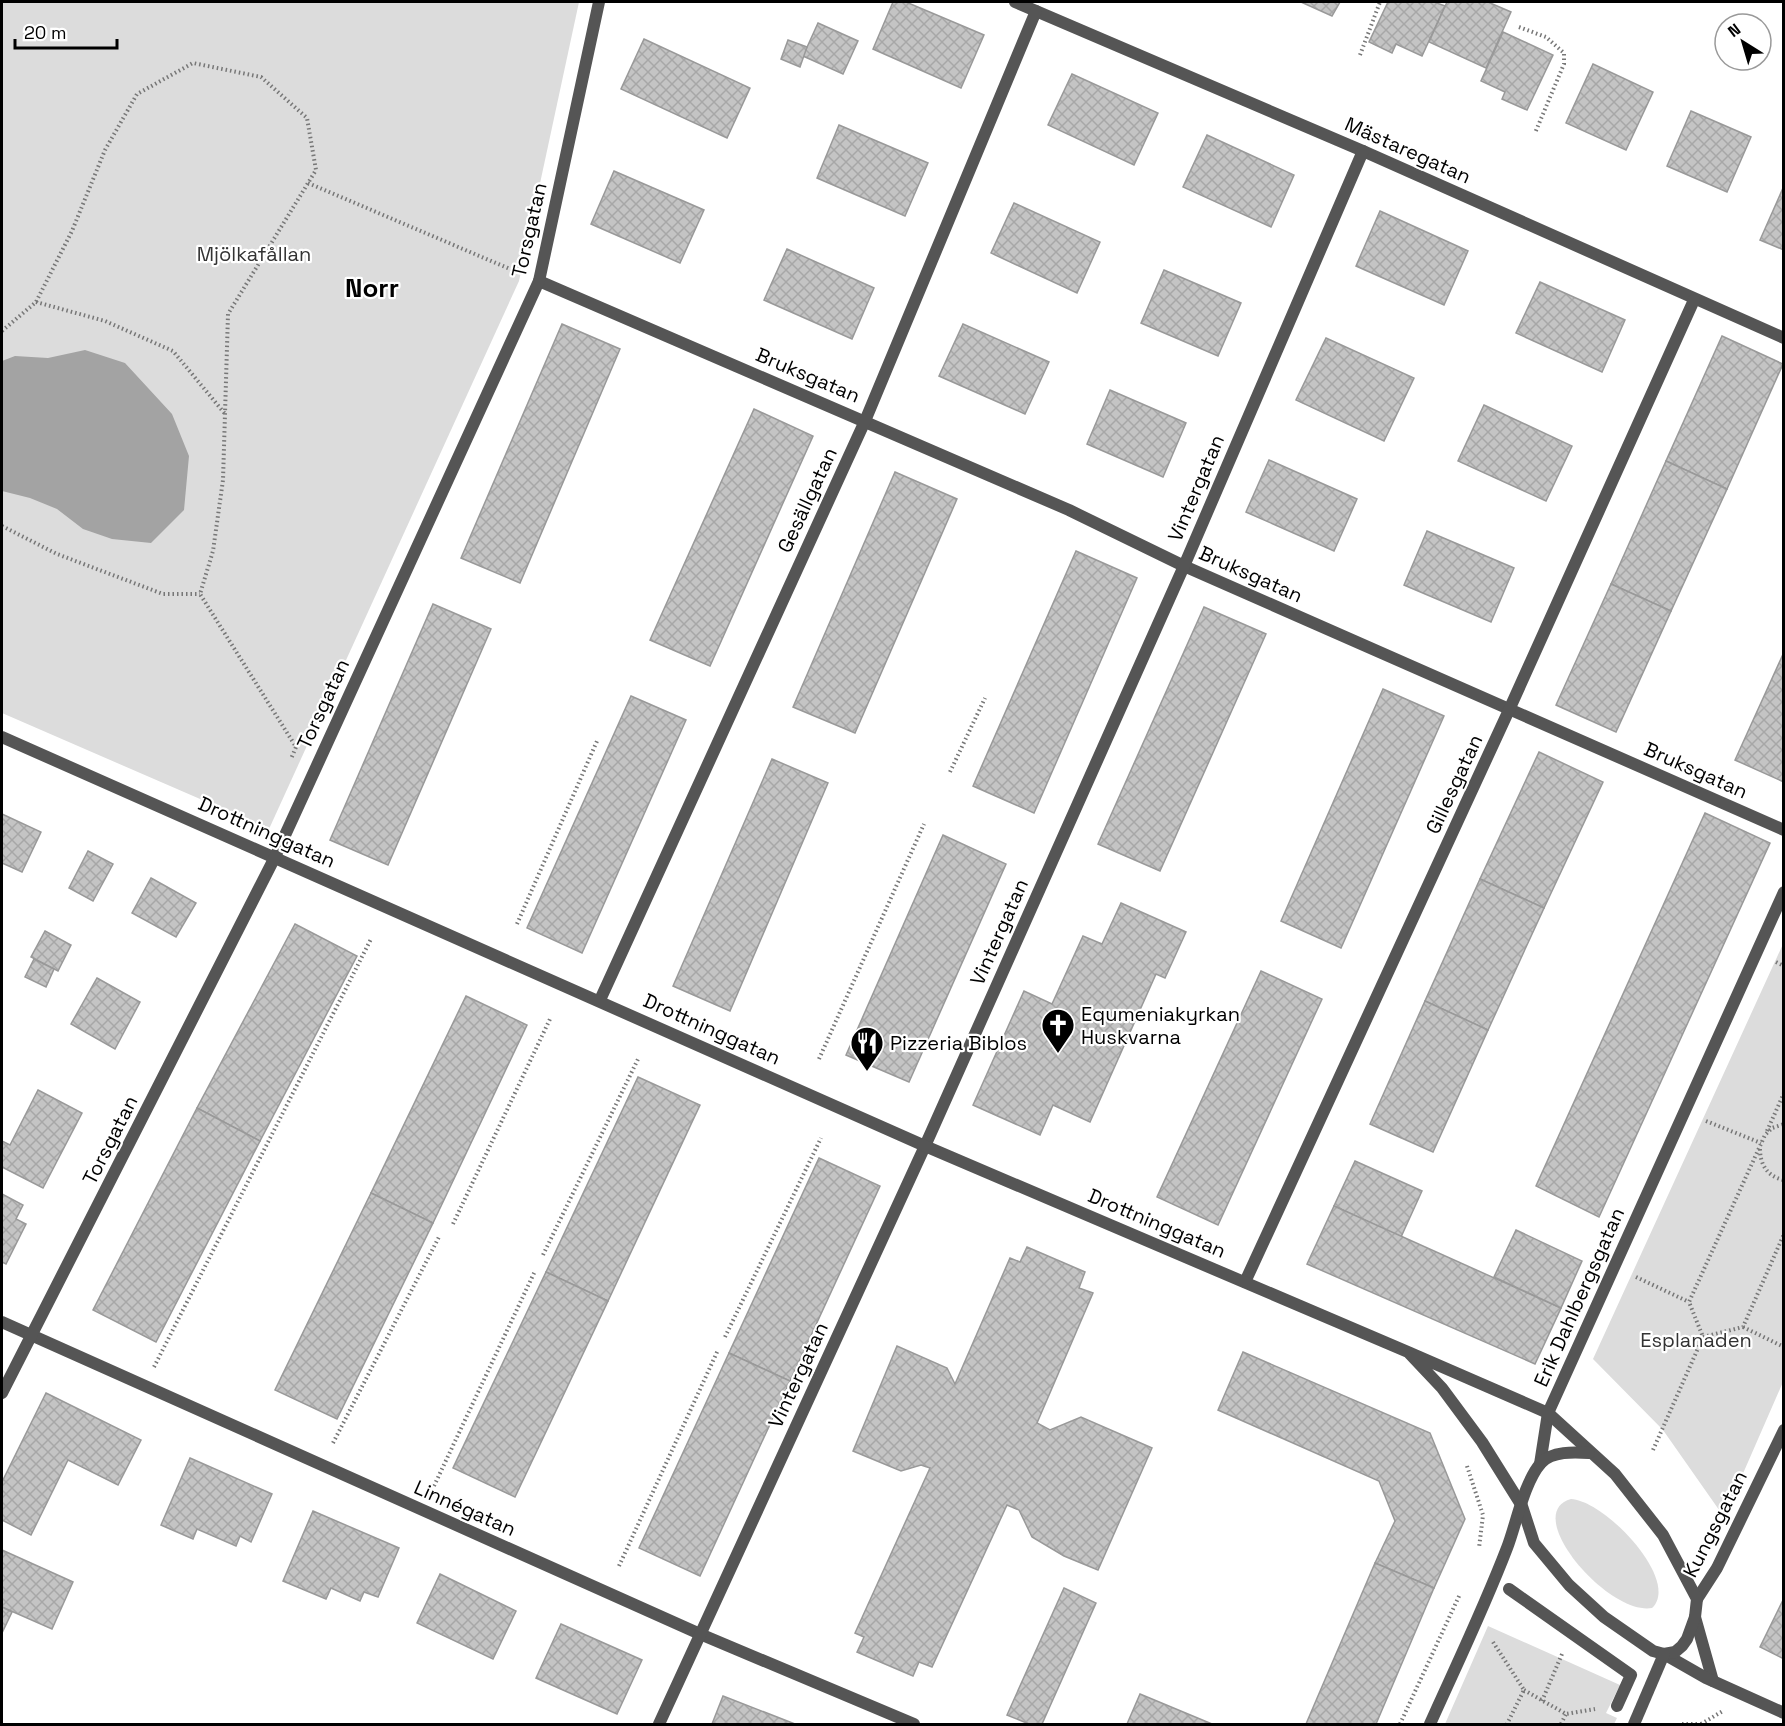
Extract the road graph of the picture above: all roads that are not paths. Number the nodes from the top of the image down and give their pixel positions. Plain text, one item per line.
1 (599, 2) edge
2 (1015, 2) edge
3 (1036, 11) junction
4 (1363, 151) junction
5 (539, 281) junction
6 (1694, 300) junction
7 (1784, 338) edge
8 (865, 421) junction
9 (1184, 566) junction
10 (1509, 710) junction
11 (2, 737) edge
12 (1784, 830) edge
13 (275, 857) junction
14 (1784, 892) edge
15 (600, 1000) junction
16 (925, 1146) junction
17 (1245, 1282) junction
18 (2, 1322) edge
19 (32, 1337) junction
20 (1408, 1352) junction
21 (2, 1393) edge
22 (1548, 1413) junction
23 (1784, 1430) edge
24 (1589, 1453) junction
25 (1540, 1464) junction
26 (1522, 1506) junction
27 (1509, 1589) dead end
28 (1697, 1599) junction
29 (1695, 1617) junction
30 (700, 1634) junction
31 (1664, 1654) junction
32 (1713, 1681) junction
33 (1617, 1706) road end
34 (1784, 1713) edge
35 (659, 1725) edge
36 (914, 1725) edge
37 (1430, 1725) edge
38 (1634, 1725) edge

1 - 5 street, Torsgatan
2 - 3 street, Mästaregatan
3 - 4 street, Mästaregatan
3 - 8 street, Gesällgatan
4 - 6 street, Mästaregatan
4 - 9 street, Vintergatan
5 - 8 street, Bruksgatan
5 - 13 street, Torsgatan
6 - 7 street, Mästaregatan
6 - 10 street, Gillesgatan
8 - 9 street, Bruksgatan
8 - 15 street, Gesällgatan
9 - 10 street, Bruksgatan
9 - 16 street, Vintergatan
10 - 12 street, Bruksgatan
10 - 17 street, Gillesgatan
11 - 13 street, Drottninggatan
13 - 15 street, Drottninggatan
13 - 19 street, Torsgatan
14 - 22 street, Erik Dahlbergsgatan
15 - 16 street, Drottninggatan
16 - 17 street, Drottninggatan
16 - 30 street, Vintergatan
17 - 20 street, Drottninggatan
18 - 19 street, Linnégatan
19 - 21 street, Torsgatan
19 - 30 street, Linnégatan
20 - 22 street, Drottninggatan
20 - 26 street, Drottninggatan
22 - 24 street, Drottninggatan
22 - 25 street, Erik Dahlbergsgatan
23 - 28 street, Kungsgatan
24 - 25 street
24 - 28 street, Drottninggatan
25 - 26 street, Erik Dahlbergsgatan
26 - 31 street, Drottninggatan
26 - 37 street, Erik Dahlbergsgatan
27 - 33 street
28 - 29 street, Kungsgatan
29 - 31 street, Kungsgatan
29 - 32 street
30 - 35 street, Vintergatan
30 - 36 street, Linnégatan
31 - 32 street, Drottninggatan
31 - 38 street
32 - 34 street, Drottninggatan

